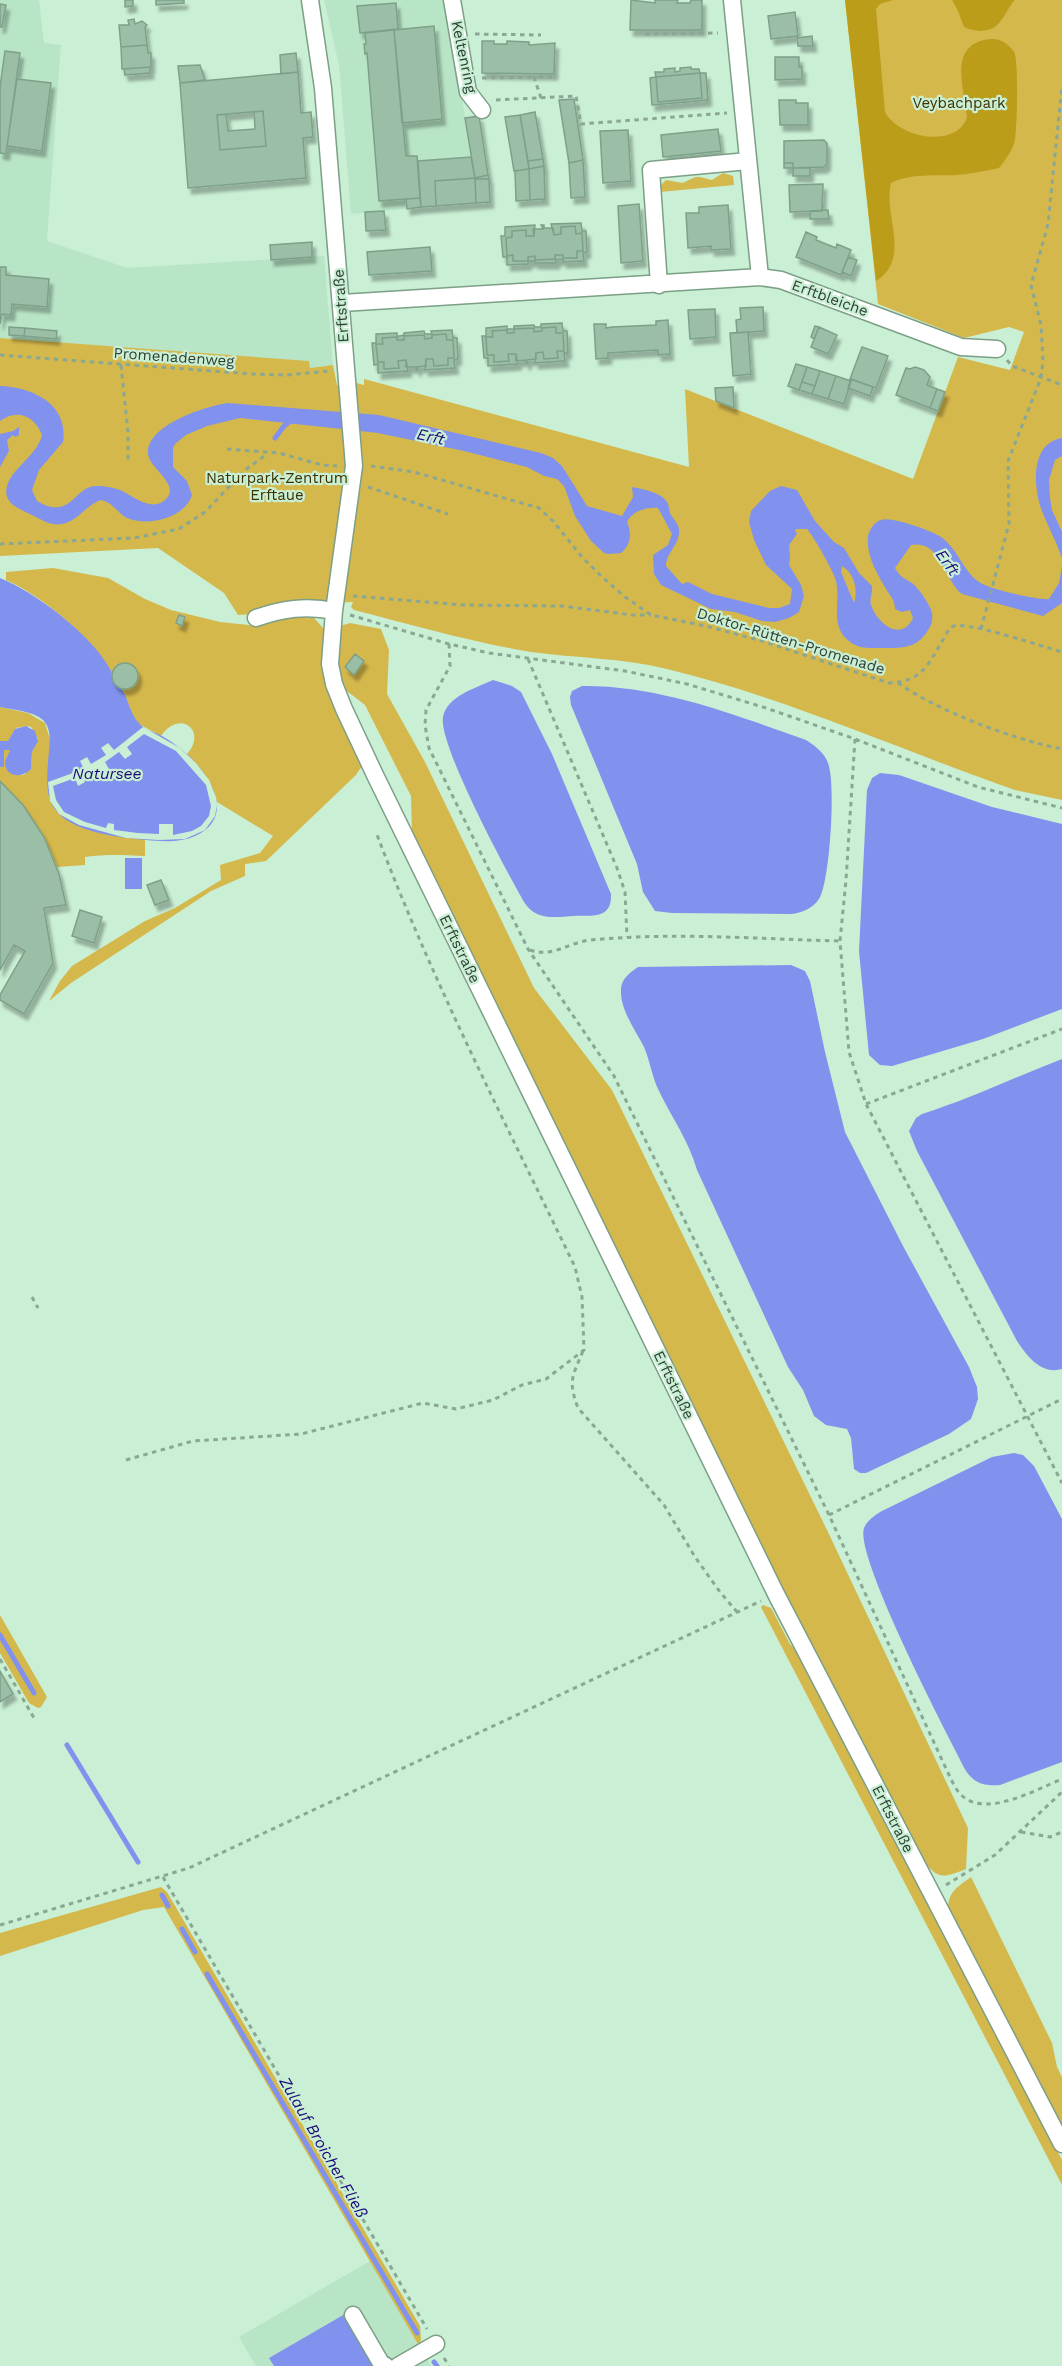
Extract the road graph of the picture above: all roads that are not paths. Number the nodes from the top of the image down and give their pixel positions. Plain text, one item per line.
1 (310, 0) edge
2 (452, 0) edge
3 (732, 0) edge
4 (477, 105) road end
5 (748, 161) junction
6 (760, 277) junction
7 (659, 285) junction
8 (342, 303) junction
9 (997, 349) dead end
10 (335, 604) junction
11 (256, 618) dead end
12 (1062, 2144) edge
13 (353, 2315) dead end
14 (436, 2344) road end
15 (386, 2366) edge
16 (398, 2366) edge

1 - 8 street, Erftstraße
2 - 4 street, Keltenring
3 - 5 street
5 - 6 street
5 - 7 street
6 - 7 street, Erftbleiche
6 - 9 street, Erftbleiche
7 - 8 street, Erftbleiche
8 - 10 street, Erftstraße
10 - 11 street
10 - 12 street, Erftstraße
13 - 15 street
14 - 16 street

